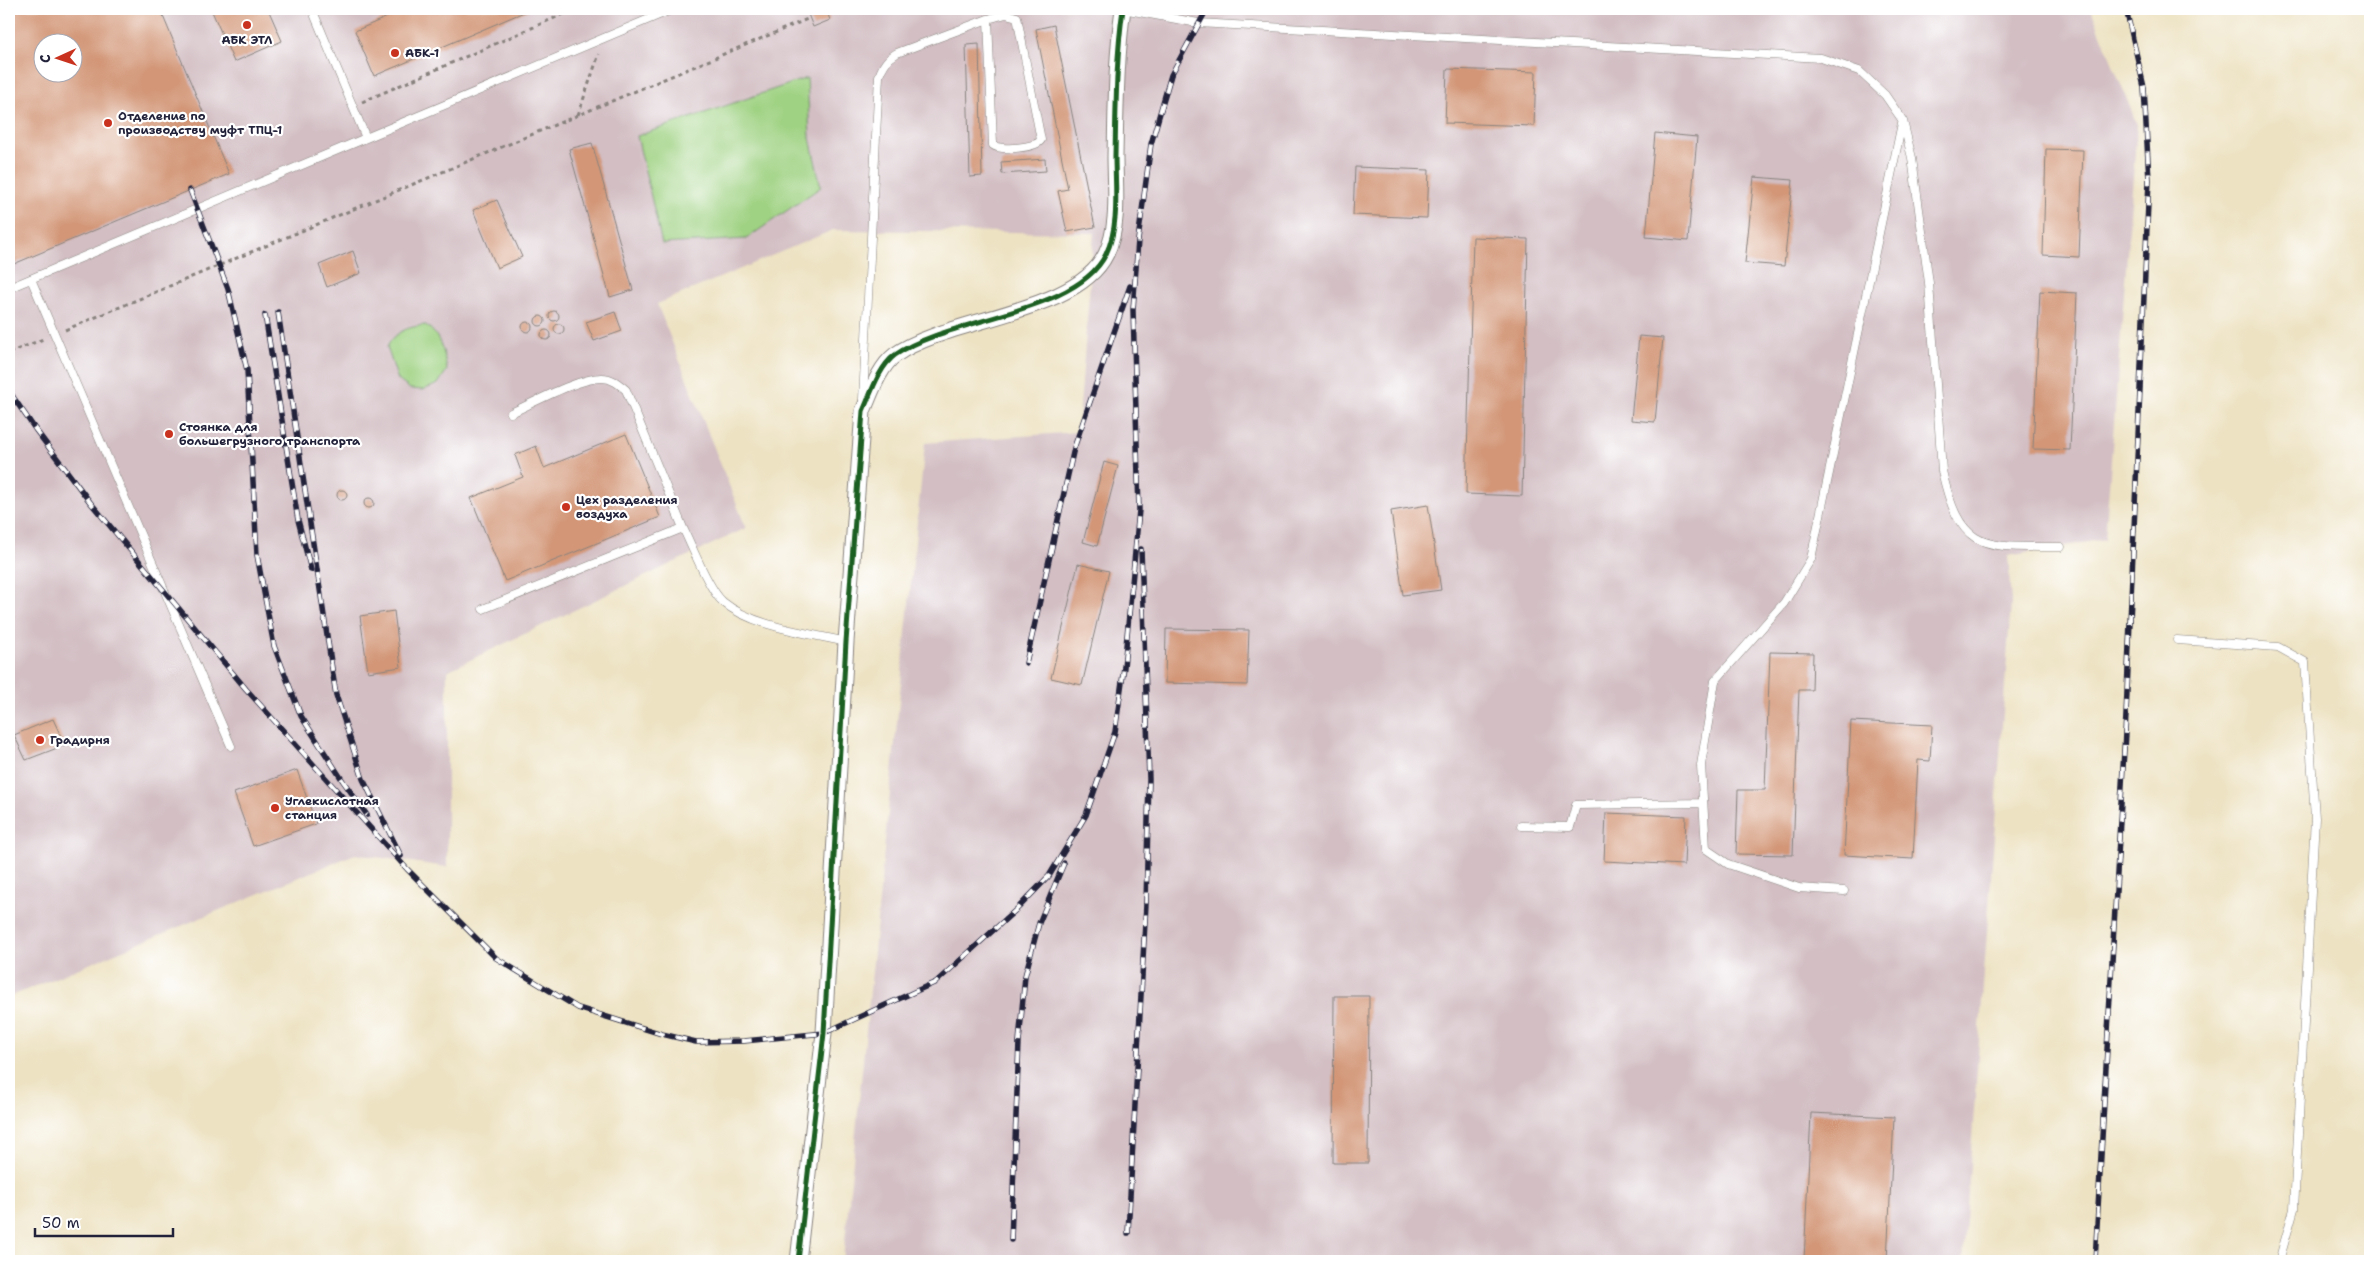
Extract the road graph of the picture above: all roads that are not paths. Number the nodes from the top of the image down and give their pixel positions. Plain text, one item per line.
1 (312, 9) edge
2 (673, 9) edge
3 (1123, 9) edge
4 (988, 19) junction
5 (1903, 121) junction
6 (366, 138) junction
7 (31, 278) junction
8 (9, 288) edge
9 (863, 410) junction
10 (511, 413) dead end
11 (683, 528) junction
12 (2061, 547) dead end
13 (483, 609) dead end
14 (2176, 640) dead end
15 (846, 642) junction
16 (231, 746) dead end
17 (1703, 804) junction
18 (1521, 826) dead end
19 (1844, 891) dead end
20 (798, 1261) edge
21 (2278, 1261) edge

1 - 6 lane
2 - 6 lane
3 - 5 lane
3 - 9 street
4 - 4 lane
4 - 9 lane
5 - 12 lane
5 - 17 lane
6 - 7 lane
7 - 8 lane
7 - 16 lane
9 - 15 street
10 - 11 lane
11 - 13 lane
11 - 15 lane
14 - 21 lane
15 - 20 street
17 - 18 lane
17 - 19 lane

